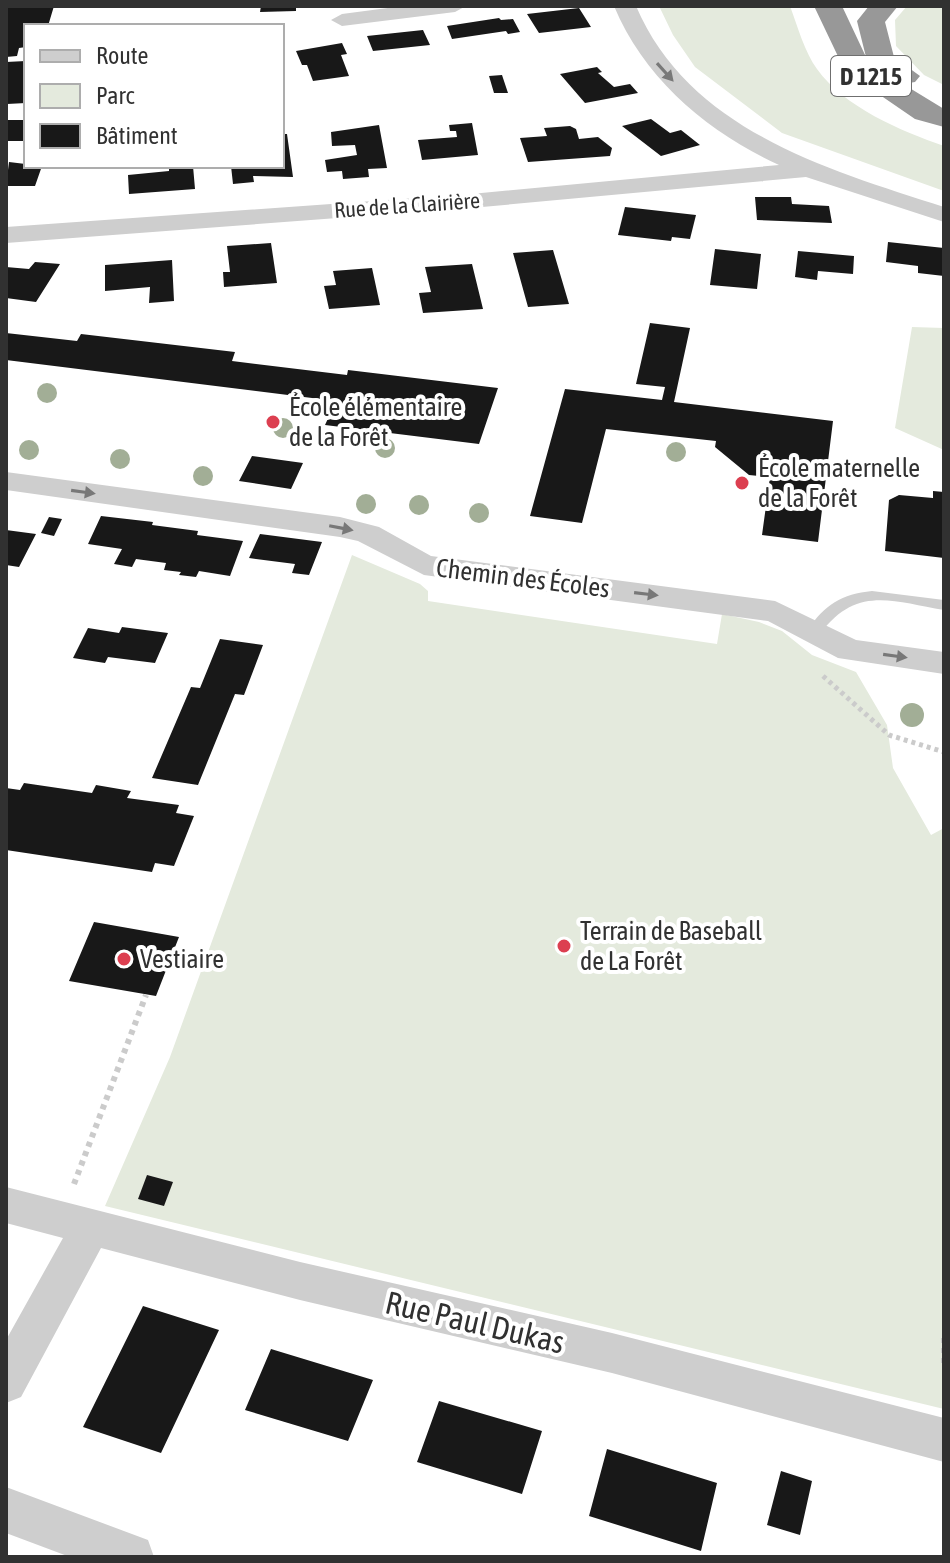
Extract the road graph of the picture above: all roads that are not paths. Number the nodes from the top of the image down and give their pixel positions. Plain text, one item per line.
1 (455, 6) edge
2 (625, 6) edge
3 (828, 6) edge
4 (884, 6) edge
5 (342, 20) dead end
6 (944, 100) edge
7 (944, 118) edge
8 (808, 170) junction
9 (944, 215) edge
10 (6, 235) edge
11 (6, 481) edge
12 (944, 605) edge
13 (815, 630) junction
14 (944, 663) edge
15 (6, 1205) edge
16 (76, 1223) junction
17 (6, 1382) edge
18 (944, 1440) edge
19 (6, 1510) edge
20 (131, 1557) edge

1 - 5 street
2 -> 8 street
3 - 7 highway, D 1215
4 - 6 highway
8 - 9 street
8 - 10 street, Rue de la Clairière
11 -> 13 street, Chemin des Écoles
12 - 13 lane
13 -> 14 street, Chemin des Écoles
15 - 16 street, Rue Paul Dukas
16 - 17 street
16 - 18 street, Rue Paul Dukas
19 - 20 street

